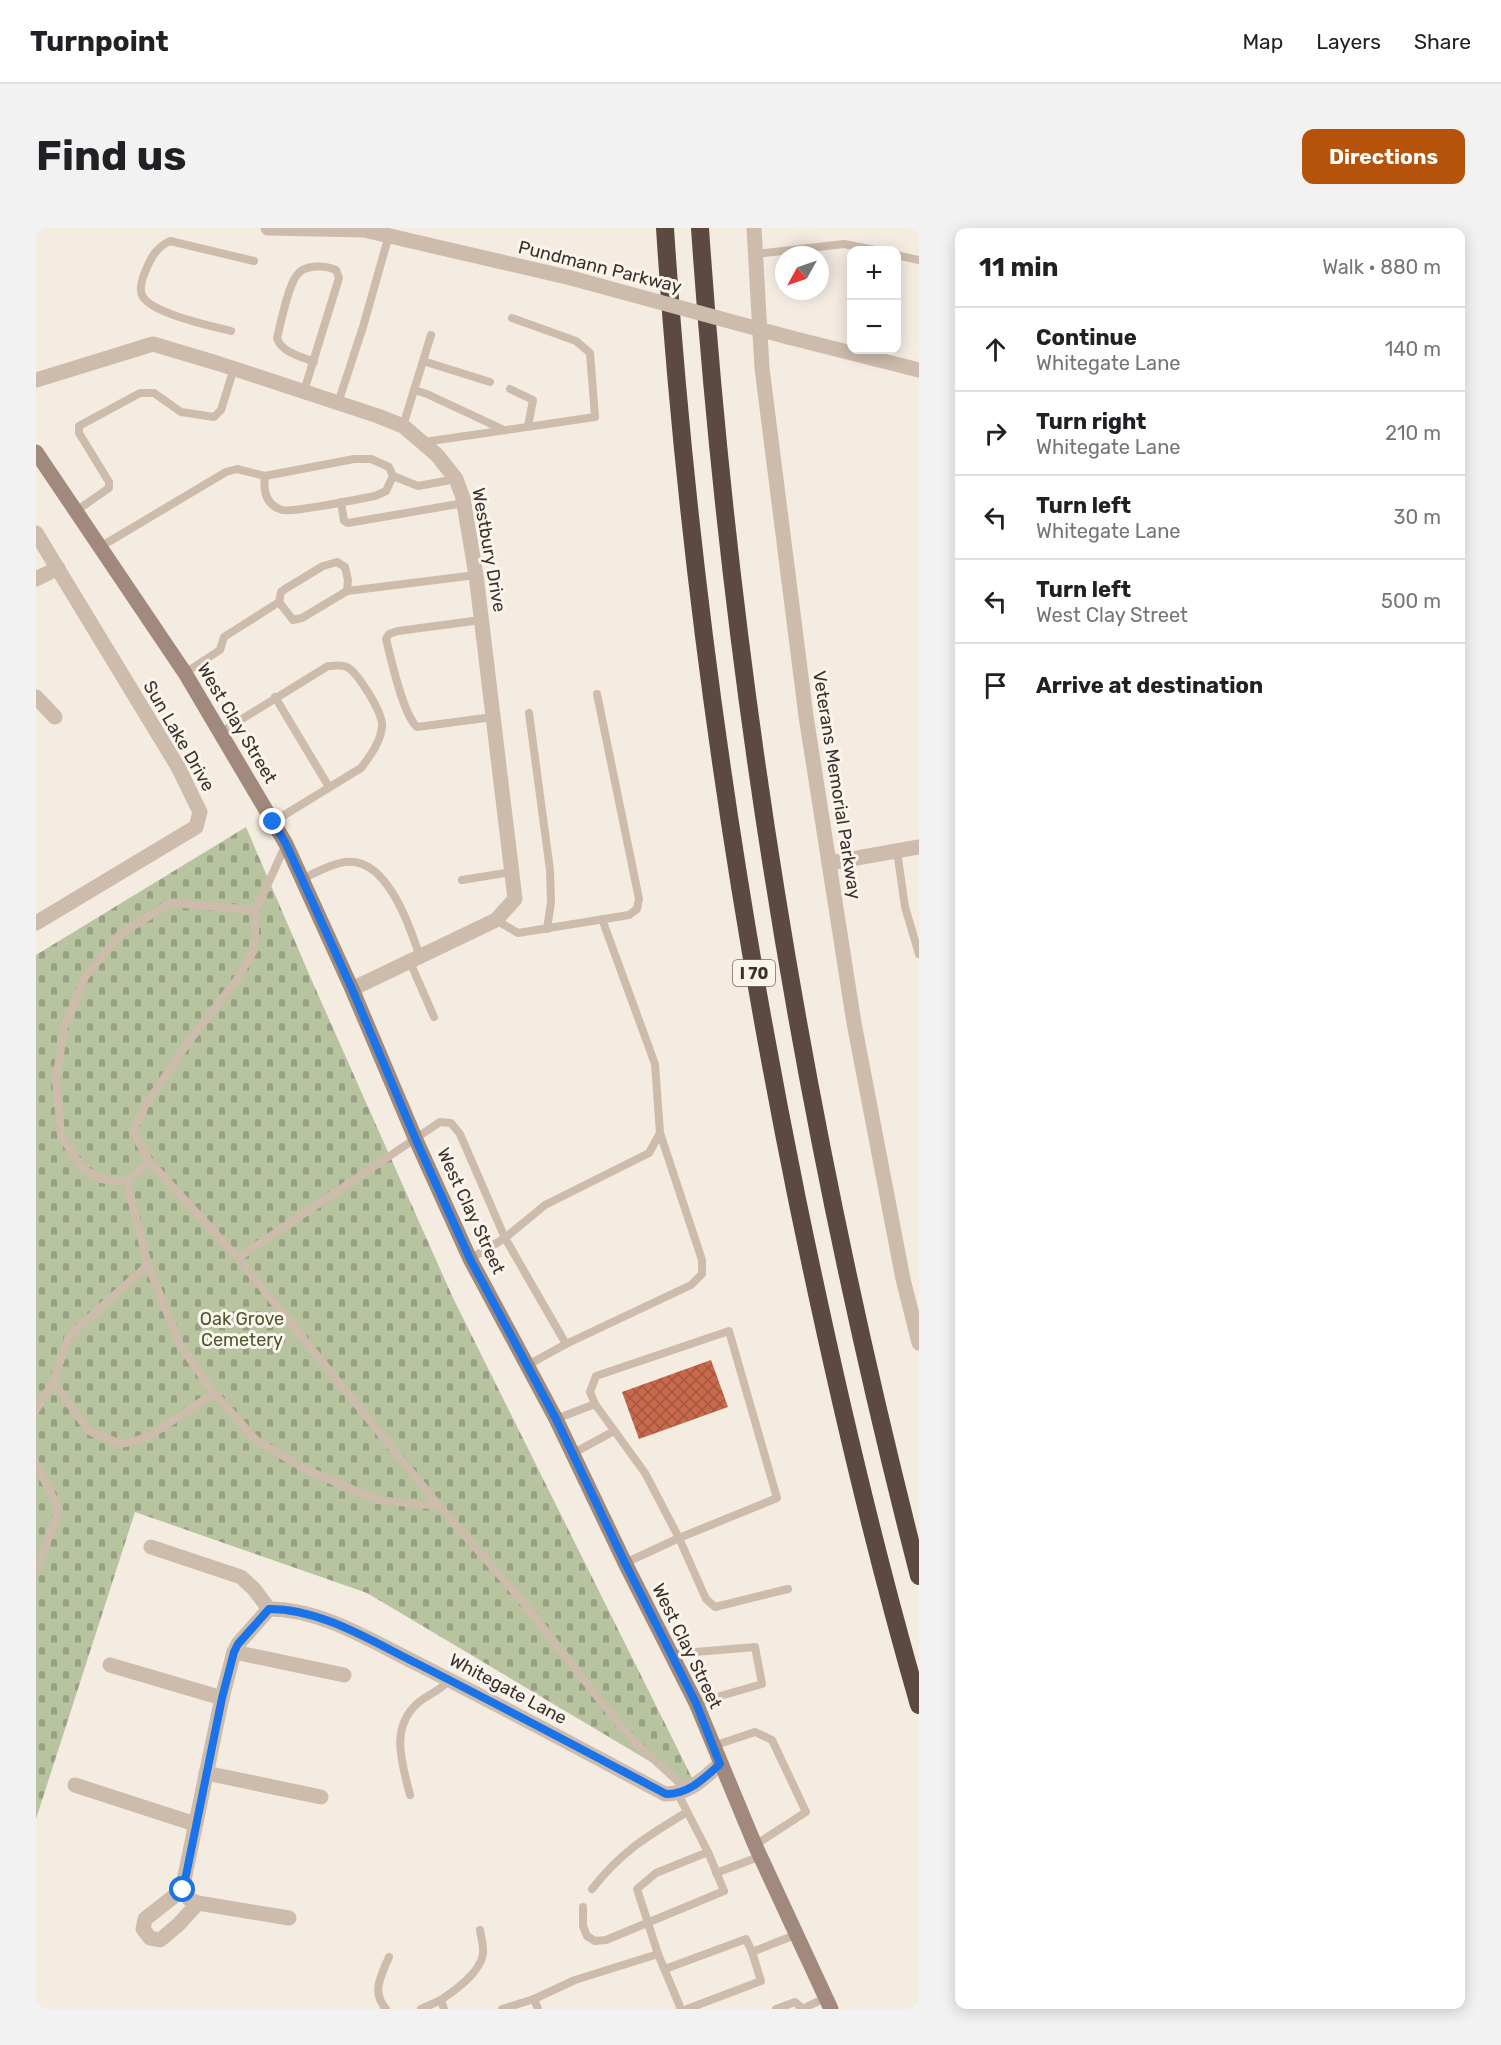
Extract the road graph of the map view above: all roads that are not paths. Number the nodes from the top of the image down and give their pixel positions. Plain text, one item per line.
1 (268, 228) edge
2 (665, 228) edge
3 (699, 228) edge
4 (754, 228) edge
5 (389, 236) junction
6 (854, 246) edge
7 (756, 254) junction
8 (901, 256) edge
9 (919, 260) edge
10 (254, 261) dead end
11 (512, 318) dead end
12 (231, 331) dead end
13 (431, 335) dead end
14 (423, 361) junction
15 (314, 362) junction
16 (234, 368) junction
17 (919, 370) edge
18 (36, 380) edge
19 (490, 382) dead end
20 (510, 389) dead end
21 (414, 390) junction
22 (304, 391) junction
23 (338, 403) junction
24 (403, 426) junction
25 (528, 426) junction
26 (502, 429) junction
27 (424, 442) junction
28 (36, 452) edge
29 (265, 476) junction
30 (393, 476) junction
31 (456, 479) junction
32 (341, 502) junction
33 (464, 503) junction
34 (76, 511) junction
35 (36, 533) edge
36 (100, 547) junction
37 (58, 568) junction
38 (476, 575) junction
39 (36, 579) edge
40 (347, 591) junction
41 (279, 602) junction
42 (481, 620) junction
43 (185, 673) junction
44 (597, 694) dead end
45 (36, 697) edge
46 (275, 697) junction
47 (529, 713) dead end
48 (55, 717) dead end
49 (493, 717) junction
50 (221, 732) junction
51 (329, 787) junction
52 (273, 822) junction
53 (286, 844) junction
54 (919, 847) edge
55 (897, 851) junction
56 (829, 863) junction
57 (512, 872) junction
58 (302, 879) junction
59 (462, 880) dead end
60 (256, 910) junction
61 (496, 920) junction
62 (602, 920) junction
63 (36, 923) edge
64 (547, 928) junction
65 (919, 954) edge
66 (415, 959) junction
67 (352, 989) junction
68 (434, 1017) dead end
69 (660, 1133) junction
70 (416, 1140) junction
71 (149, 1161) junction
72 (127, 1182) junction
73 (505, 1238) junction
74 (238, 1258) junction
75 (470, 1259) junction
76 (148, 1265) junction
77 (919, 1343) edge
78 (566, 1344) junction
79 (526, 1366) junction
80 (54, 1382) junction
81 (214, 1393) junction
82 (595, 1404) junction
83 (36, 1410) edge
84 (556, 1419) junction
85 (614, 1431) junction
86 (572, 1454) junction
87 (36, 1464) edge
88 (439, 1506) junction
89 (679, 1538) junction
90 (151, 1547) dead end
91 (625, 1563) junction
92 (36, 1571) edge
93 (919, 1576) edge
94 (788, 1589) dead end
95 (269, 1609) junction
96 (234, 1652) junction
97 (672, 1654) junction
98 (110, 1665) dead end
99 (344, 1675) dead end
100 (449, 1680) junction
101 (222, 1698) junction
102 (696, 1703) junction
103 (919, 1706) edge
104 (713, 1746) junction
105 (720, 1764) junction
106 (206, 1773) junction
107 (75, 1785) dead end
108 (682, 1792) junction
109 (410, 1795) dead end
110 (321, 1797) dead end
111 (687, 1812) junction
112 (195, 1824) junction
113 (758, 1851) junction
114 (708, 1852) junction
115 (717, 1873) junction
116 (592, 1889) dead end
117 (183, 1890) junction
118 (198, 1903) junction
119 (583, 1907) dead end
120 (289, 1918) dead end
121 (647, 1922) junction
122 (480, 1930) dead end
123 (795, 1935) junction
124 (752, 1952) junction
125 (658, 1954) junction
126 (389, 1957) dead end
127 (665, 1969) junction
128 (534, 1999) junction
129 (828, 2003) edge
130 (442, 2005) edge
131 (386, 2009) edge
132 (421, 2009) edge
133 (502, 2009) edge
134 (538, 2009) edge
135 (681, 2009) edge
136 (687, 2009) edge
137 (776, 2009) edge
138 (802, 2009) edge

1 - 5 street, Pundmann Parkway
2 - 103 highway, I 70
3 - 93 highway, I 70
4 - 7 street, Veterans Memorial Parkway
5 - 17 street, Pundmann Parkway, bridge
5 - 23 lane
6 - 7 lane
7 - 56 street, Veterans Memorial Parkway
8 - 9 lane
10 - 12 lane
11 - 25 lane
13 - 14 lane
14 - 19 lane
14 - 21 lane
15 - 15 lane
15 - 22 lane
16 - 18 street, Westbury Drive
16 - 22 street, Westbury Drive
16 - 34 lane
20 - 25 lane
21 - 24 lane
21 - 26 lane
22 - 23 street, Westbury Drive
23 - 24 street, Westbury Drive
24 - 27 street, Westbury Drive
25 - 26 lane
26 - 27 lane
27 - 31 street, Westbury Drive
28 - 34 main road, West Clay Street
29 - 30 lane
29 - 32 lane
29 - 36 lane
30 - 31 lane
30 - 32 lane
31 - 33 street, Westbury Drive
32 - 33 lane
33 - 38 street, Westbury Drive
34 - 36 main road, West Clay Street
35 - 37 street, Sun Lake Drive
36 - 43 main road, West Clay Street
37 - 39 street
37 - 63 street, Sun Lake Drive
38 - 40 lane
38 - 42 street, Westbury Drive
40 - 41 lane
40 - 41 lane
41 - 43 lane
42 - 49 street, Westbury Drive
42 - 49 lane
43 - 50 main road, West Clay Street
44 - 62 lane
45 - 48 street
46 - 50 lane
46 - 51 lane
46 - 51 lane
47 - 64 lane
49 - 57 street, Westbury Drive
50 - 52 main road, West Clay Street
51 - 52 lane
52 - 53 main road, West Clay Street
53 - 58 main road, West Clay Street
53 - 60 lane
54 - 55 street
55 - 56 street
55 - 65 lane
56 - 77 street, Veterans Memorial Parkway
57 - 59 lane
57 - 61 street, Westbury Drive
58 - 66 lane
58 - 67 main road, West Clay Street
60 - 71 lane
60 - 72 lane
61 - 64 lane
61 - 66 street, Westbury Drive
62 - 64 lane
62 - 69 lane
66 - 67 street, Westbury Drive
66 - 68 lane
67 - 70 main road, West Clay Street
69 - 73 lane
69 - 78 lane
70 - 73 lane
70 - 74 lane
70 - 75 main road, West Clay Street
71 - 72 lane
71 - 74 lane
72 - 76 lane
73 - 75 lane
73 - 78 lane
74 - 88 lane
75 - 79 main road, West Clay Street
76 - 80 lane
76 - 81 lane
78 - 79 lane
79 - 84 main road, West Clay Street
80 - 81 lane
80 - 83 lane
81 - 88 lane
82 - 84 lane
82 - 85 lane
82 - 89 lane
84 - 86 main road, West Clay Street
85 - 86 lane
85 - 89 lane
86 - 91 main road, West Clay Street
87 - 92 lane
88 - 108 lane
89 - 91 lane
89 - 94 lane
90 - 95 street
91 - 97 main road, West Clay Street
95 - 96 street
95 - 100 street, Whitegate Lane
96 - 99 street
96 - 101 street
97 - 102 main road, West Clay Street
97 - 102 lane
98 - 101 street
100 - 108 street, Whitegate Lane
100 - 109 lane
101 - 106 street
102 - 104 main road, West Clay Street
104 - 105 main road, West Clay Street
104 - 113 lane
105 - 108 street
105 - 113 main road, West Clay Street
106 - 110 street
106 - 112 street
107 - 112 street
108 - 111 lane
111 - 114 lane
111 - 116 lane
112 - 117 street
113 - 115 lane
113 - 123 main road, West Clay Street
114 - 115 lane
114 - 121 lane
115 - 121 lane
117 - 118 street
117 - 118 street
118 - 120 street
119 - 121 lane
121 - 125 lane
122 - 130 lane
123 - 124 lane
123 - 129 main road, West Clay Street
124 - 127 lane
124 - 136 lane
125 - 127 lane
125 - 128 lane
126 - 131 lane
127 - 135 lane
128 - 133 lane
128 - 134 lane
129 - 138 lane
130 - 132 lane
137 - 138 lane

